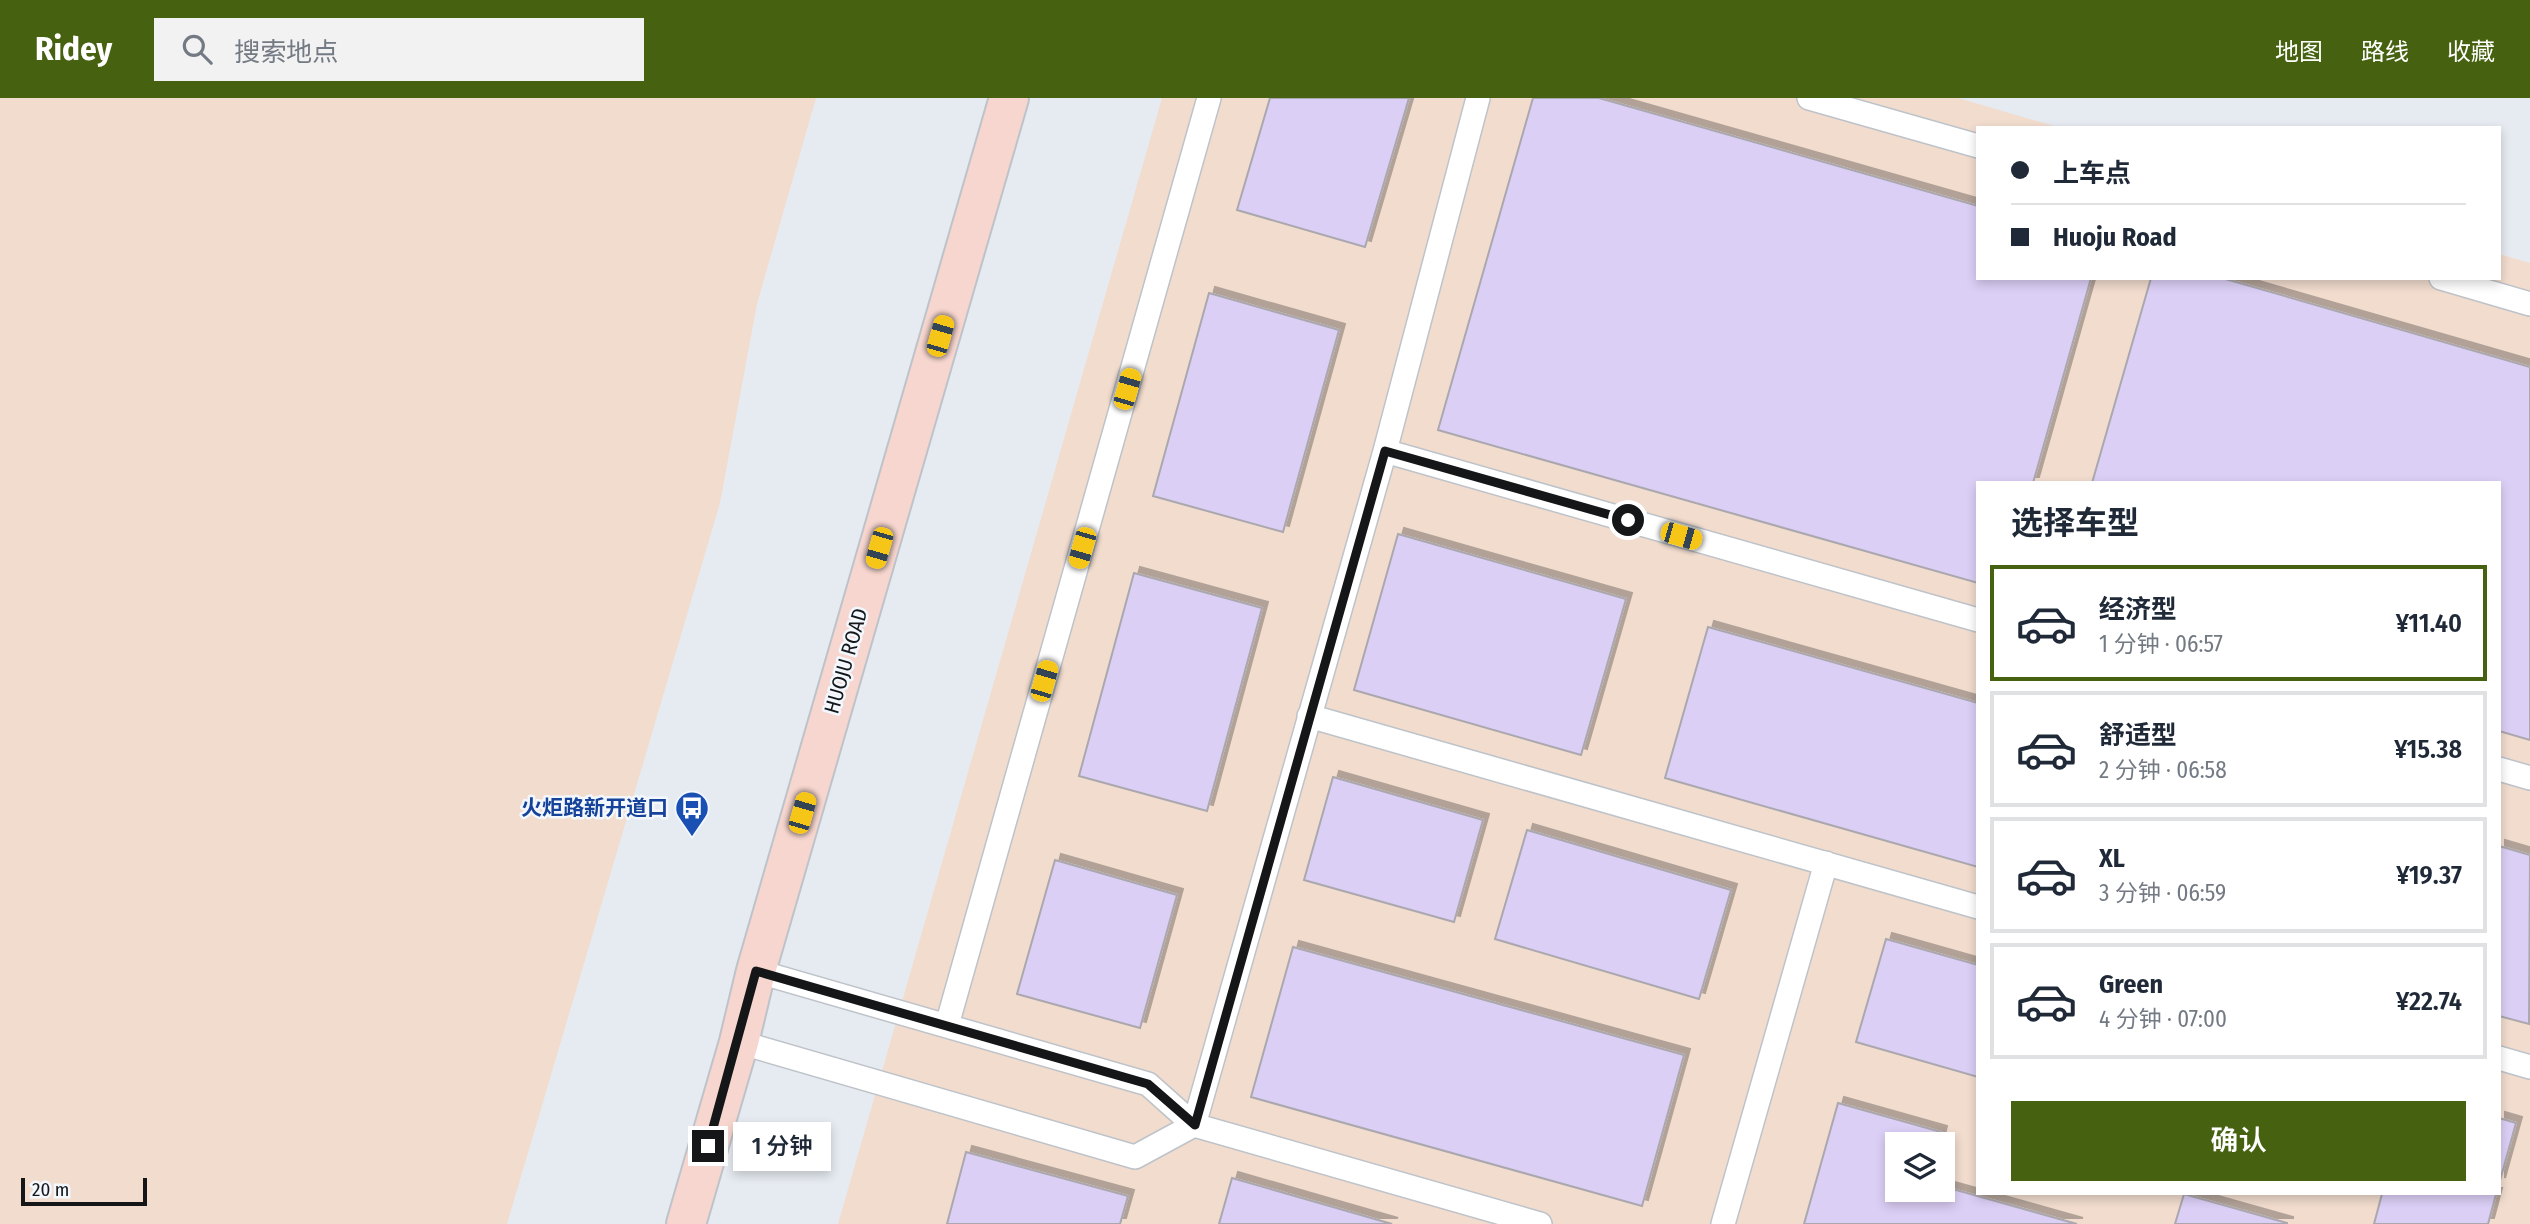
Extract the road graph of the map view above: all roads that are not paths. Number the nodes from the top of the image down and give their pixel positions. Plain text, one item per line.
1 (1009, 98) edge
2 (1209, 98) edge
3 (1478, 98) edge
4 (1809, 98) edge
5 (1976, 145) edge
6 (2448, 280) edge
7 (2530, 304) edge
8 (1385, 451) junction
9 (1976, 619) edge
10 (1309, 716) junction
11 (2501, 770) edge
12 (2530, 778) edge
13 (1826, 863) junction
14 (1976, 906) edge
15 (756, 971) junction
16 (947, 1025) junction
17 (739, 1042) junction
18 (2501, 1059) edge
19 (2530, 1067) edge
20 (1195, 1125) junction
21 (686, 1224) edge
22 (1540, 1224) edge
23 (1723, 1224) edge

1 - 15 main road, HUOJU ROAD
2 - 16 lane
3 - 8 lane
4 - 5 lane
6 - 7 lane
8 - 9 lane
8 - 10 lane
10 - 13 lane
10 - 20 lane
11 - 12 lane
13 - 14 lane
13 - 23 lane
15 - 16 lane
15 - 17 main road, HUOJU ROAD
16 - 20 lane
17 - 20 lane
17 - 21 main road, HUOJU ROAD
18 - 19 lane
20 - 22 lane

